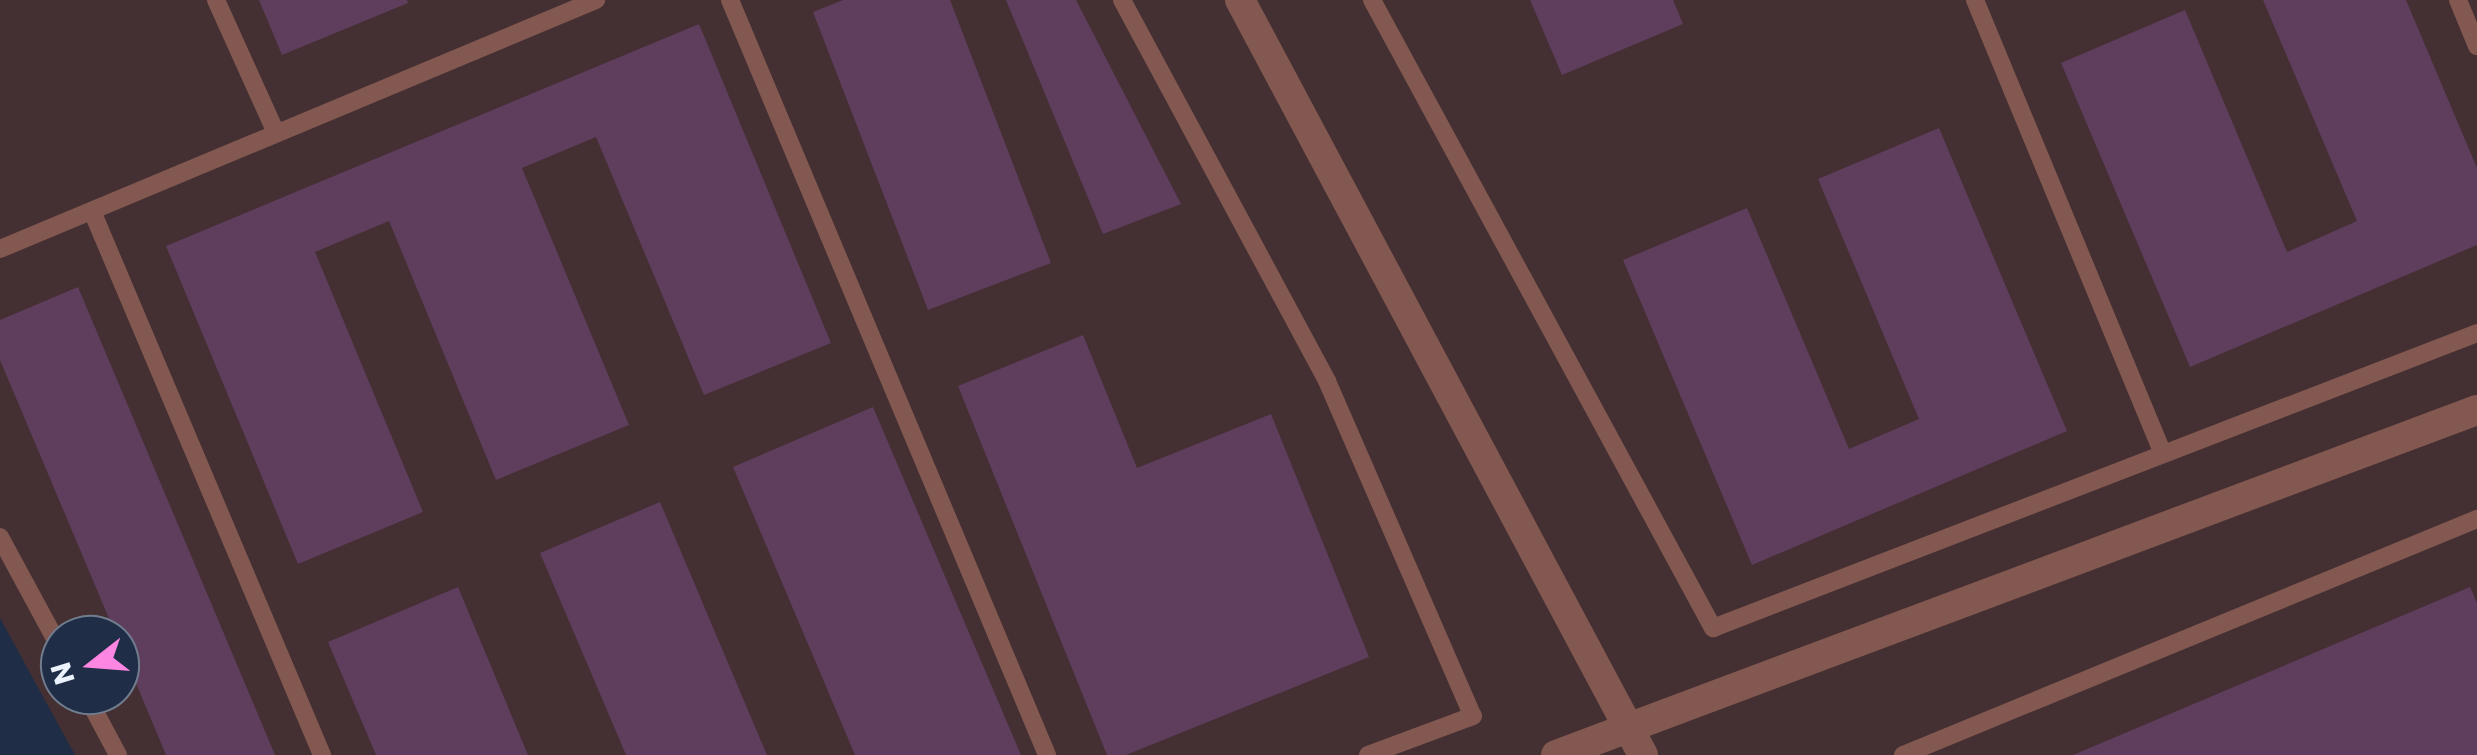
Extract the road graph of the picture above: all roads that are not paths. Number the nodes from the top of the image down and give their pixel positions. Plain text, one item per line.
1 (216, 0) edge
2 (596, 0) edge
3 (730, 0) edge
4 (1122, 0) edge
5 (1240, 0) edge
6 (1372, 0) edge
7 (1975, 0) edge
8 (2458, 0) edge
9 (2477, 46) edge
10 (276, 133) junction
11 (92, 210) junction
12 (0, 249) edge
13 (2477, 333) edge
14 (2477, 410) edge
15 (2163, 454) junction
16 (2477, 518) edge
17 (0, 537) edge
18 (42, 615) edge
19 (97, 715) edge
20 (1628, 728) junction
21 (118, 755) edge
22 (322, 755) edge
23 (1046, 755) edge
24 (1368, 755) edge
25 (1556, 755) edge
26 (1643, 755) edge
27 (1903, 755) edge

1 - 10 lane
2 - 10 lane
3 - 23 lane
4 - 24 lane
5 - 20 street
6 - 15 lane
7 - 15 lane
8 - 9 lane
10 - 11 lane
11 - 12 lane
11 - 22 lane
13 - 15 lane
14 - 20 street
16 - 27 lane
17 - 18 lane
19 - 21 lane
20 - 25 street
20 - 26 street

